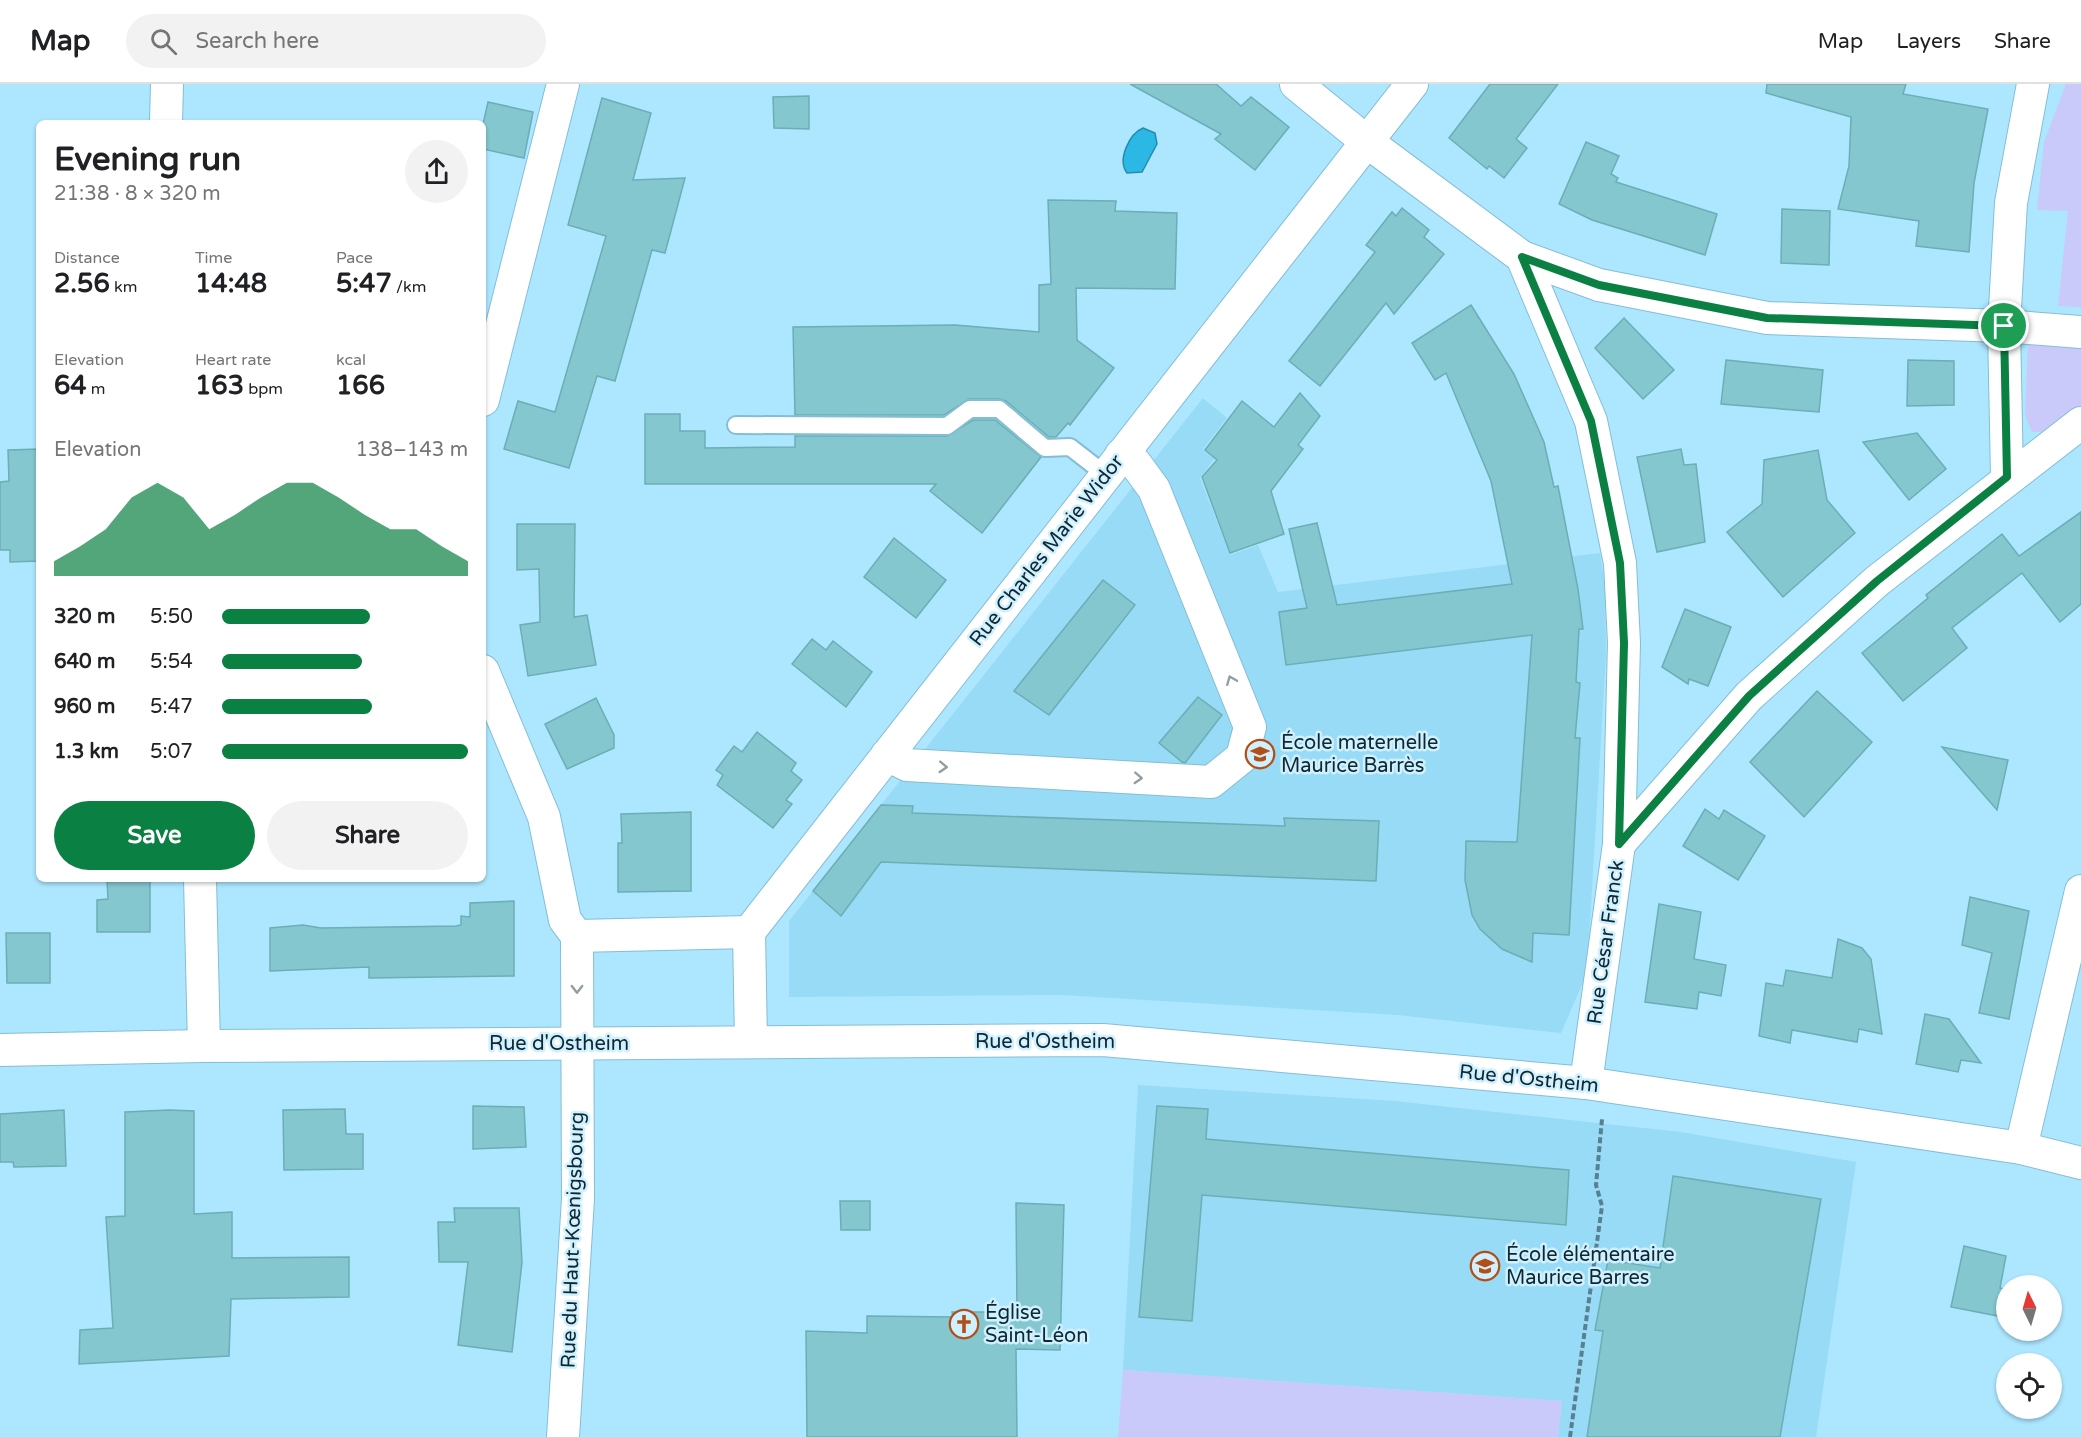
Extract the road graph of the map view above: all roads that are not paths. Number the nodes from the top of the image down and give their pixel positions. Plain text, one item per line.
1 (167, 84) edge
2 (563, 84) edge
3 (1296, 84) edge
4 (1412, 84) edge
5 (2033, 84) edge
6 (166, 120) edge
7 (1366, 141) junction
8 (1522, 257) junction
9 (2004, 326) junction
10 (2081, 332) edge
11 (486, 388) edge
12 (2081, 423) edge
13 (736, 425) dead end
14 (1113, 465) junction
15 (2007, 477) junction
16 (486, 678) edge
17 (887, 755) junction
18 (1619, 844) junction
19 (200, 882) edge
20 (2081, 891) edge
21 (749, 932) junction
22 (576, 936) junction
23 (751, 1041) junction
24 (577, 1043) junction
25 (204, 1046) junction
26 (0, 1050) edge
27 (1596, 1084) junction
28 (2021, 1148) junction
29 (2081, 1163) edge
30 (563, 1437) edge

1 - 6 street
2 - 11 street
3 - 7 street
4 - 7 street, Rue Charles Marie Widor
5 - 9 street
7 - 8 street
7 - 14 street, Rue Charles Marie Widor
8 - 9 street
8 - 18 street, Rue César Franck
9 - 10 street
9 - 15 street
12 - 15 street
13 - 14 lane
14 - 17 street, Rue Charles Marie Widor
17 -> 14 street
15 - 18 street
16 - 22 street
17 - 21 street, Rue Charles Marie Widor
18 - 27 street, Rue César Franck
19 - 25 street
20 - 28 street
21 - 22 street
21 - 23 street
22 -> 24 street, Rue du Haut-Kœnigsbourg
23 - 24 street, Rue d'Ostheim
23 - 27 street, Rue d'Ostheim
24 - 25 street, Rue d'Ostheim
24 - 30 street, Rue du Haut-Kœnigsbourg
25 - 26 street, Rue d'Ostheim
27 - 28 street, Rue d'Ostheim
28 - 29 street, Rue d'Ostheim

